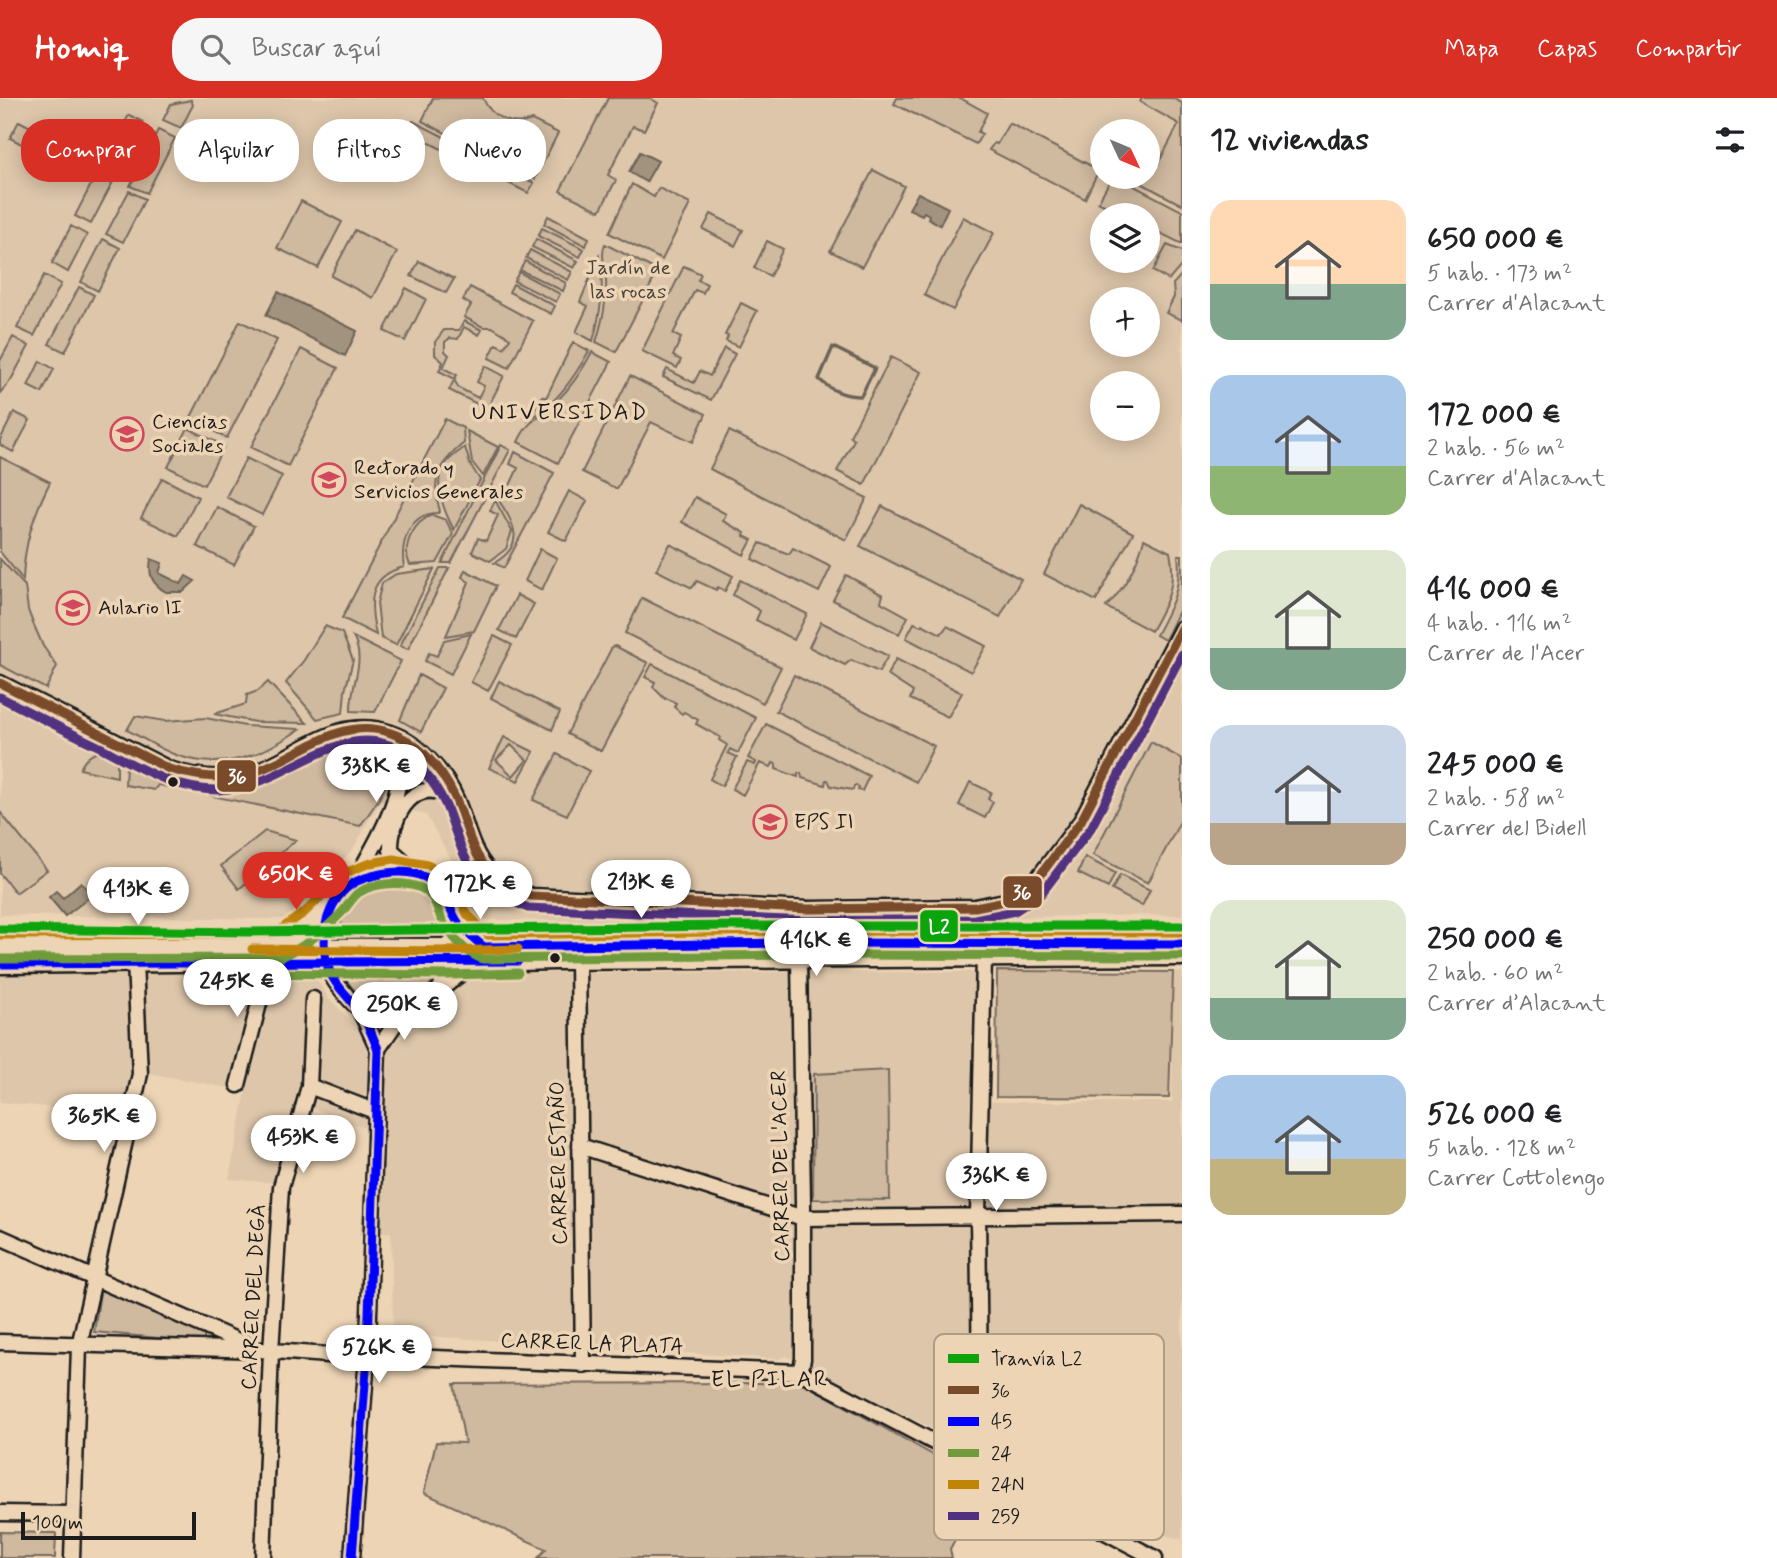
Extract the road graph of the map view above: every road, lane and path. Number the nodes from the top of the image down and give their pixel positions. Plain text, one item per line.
1 (1182, 628) edge
2 (0, 683) edge
3 (353, 730) junction
4 (458, 804) junction
5 (418, 874) junction
6 (356, 880) junction
7 (332, 905) junction
8 (454, 916) junction
9 (1182, 944) edge
10 (0, 947) edge
11 (274, 953) junction
12 (325, 954) junction
13 (482, 955) junction
14 (451, 956) junction
15 (1182, 956) edge
16 (984, 958) junction
17 (799, 959) junction
18 (578, 960) junction
19 (135, 962) junction
20 (0, 964) edge
21 (436, 994) junction
22 (313, 999) dead end
23 (360, 1012) junction
24 (405, 1014) junction
25 (378, 1049) junction
26 (238, 1085) dead end
27 (309, 1086) junction
28 (374, 1111) junction
29 (580, 1146) junction
30 (978, 1214) junction
31 (1182, 1214) edge
32 (803, 1218) junction
33 (0, 1237) edge
34 (94, 1280) junction
35 (979, 1334) edge
36 (0, 1342) edge
37 (368, 1343) junction
38 (79, 1346) junction
39 (265, 1351) junction
40 (382, 1356) junction
41 (355, 1357) junction
42 (583, 1365) junction
43 (366, 1370) junction
44 (800, 1372) junction
45 (934, 1444) edge
46 (0, 1513) edge
47 (73, 1514) junction
48 (1120, 1540) edge
49 (72, 1558) edge
50 (263, 1558) edge
51 (352, 1558) edge
52 (1155, 1558) edge

1 - 4 street
2 - 3 street
3 - 4 street
3 - 6 street
4 - 5 street
5 - 6 street
5 - 8 street
6 - 7 street
7 - 11 street
7 - 12 street
8 - 13 street
8 - 14 street
9 - 13 main road
10 - 11 main road
11 - 12 main road
11 - 19 main road
11 - 26 street
12 - 14 main road
12 - 23 street
13 - 14 main road
13 - 18 main road
13 - 21 street
14 - 21 street
15 - 16 main road
16 - 17 main road
16 - 30 street
17 - 18 main road
17 - 32 street, CARRER DE L'ACER
18 - 29 street, CARRER ESTAÑO
19 - 20 main road
19 - 34 street
21 - 24 street
22 - 27 street, CARRER DEL DEGÀ
23 - 24 street
23 - 25 street
24 - 25 street
25 - 28 street
27 - 28 street
27 - 39 street, CARRER DEL DEGÀ
28 - 37 street
29 - 32 street
29 - 42 street, CARRER ESTAÑO
30 - 31 street
30 - 32 street
30 - 35 street
32 - 44 street, CARRER DE L'ACER
33 - 34 street
34 - 38 street
34 - 39 street
36 - 38 street
37 - 40 street
37 - 41 street
38 - 39 street
38 - 47 street
39 - 41 street
39 - 50 street, CARRER DEL DEGÀ
40 - 42 street, CARRER LA PLATA
40 - 43 street
41 - 43 street
42 - 44 street, CARRER LA PLATA
43 - 51 street
44 - 45 street
46 - 47 street
47 - 49 street
48 - 52 street

